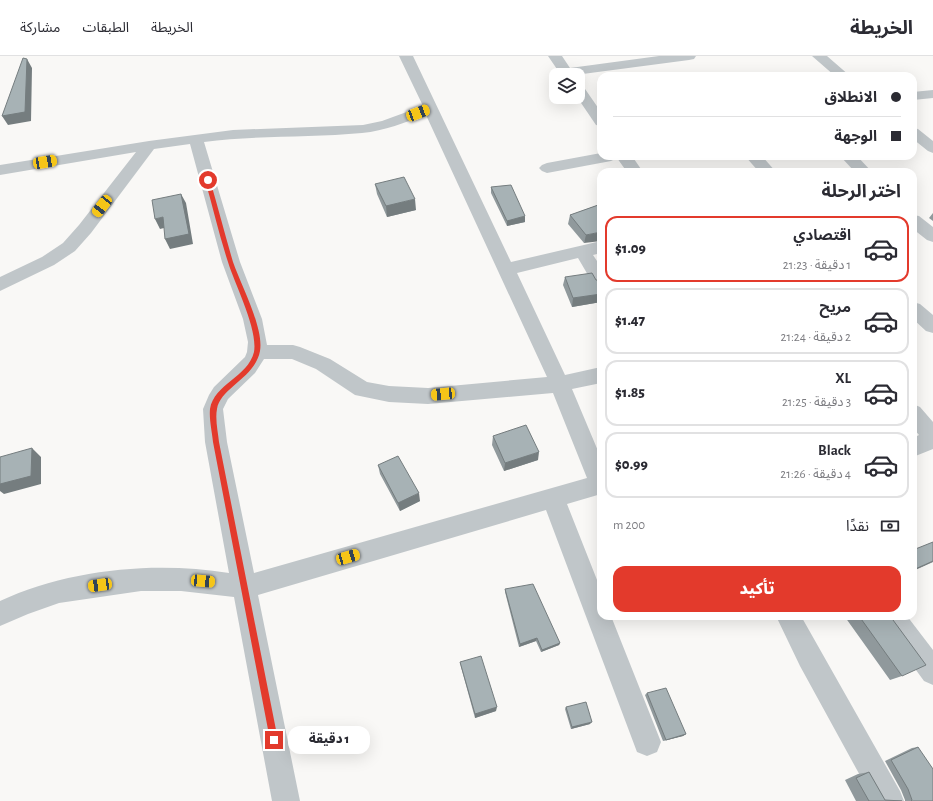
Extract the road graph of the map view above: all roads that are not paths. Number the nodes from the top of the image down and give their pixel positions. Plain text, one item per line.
1 (406, 56) edge
2 (555, 56) edge
3 (689, 56) edge
4 (819, 56) edge
5 (563, 68) edge
6 (585, 70) edge
7 (838, 72) edge
8 (933, 94) edge
9 (917, 96) edge
10 (585, 99) edge
11 (431, 108) junction
12 (597, 116) edge
13 (917, 135) edge
14 (196, 138) junction
15 (149, 145) junction
16 (933, 148) edge
17 (597, 159) edge
18 (757, 160) edge
19 (852, 160) edge
20 (547, 168) dead end
21 (764, 168) edge
22 (860, 168) edge
23 (0, 170) edge
24 (917, 223) edge
25 (933, 236) edge
26 (597, 248) edge
27 (584, 252) junction
28 (506, 269) junction
29 (597, 275) edge
30 (0, 285) edge
31 (917, 312) edge
32 (933, 326) edge
33 (257, 352) junction
34 (597, 376) edge
35 (560, 384) junction
36 (917, 418) edge
37 (933, 438) edge
38 (917, 446) edge
39 (597, 474) edge
40 (597, 485) edge
41 (553, 497) junction
42 (245, 587) junction
43 (597, 612) edge
44 (0, 614) edge
45 (600, 620) edge
46 (790, 620) edge
47 (895, 620) edge
48 (933, 672) edge
49 (647, 742) dead end
50 (286, 801) edge
51 (890, 801) edge

1 - 11 street
2 - 5 street
3 - 6 street
4 - 7 street
8 - 9 street
10 - 12 street
11 - 14 street
11 - 28 street
13 - 16 street
14 - 15 street
14 - 33 street
15 - 23 street
15 - 30 street
17 - 20 street
18 - 21 street
19 - 22 street
24 - 25 street
26 - 27 street
27 - 28 street
27 - 29 street
28 - 35 street
31 - 32 street
33 - 35 street
33 - 42 street
34 - 35 street
35 - 39 street
36 - 37 street
37 - 38 street
40 - 41 street
41 - 42 street
41 - 43 street
42 - 44 street
42 - 50 street
45 - 49 street
46 - 51 street
47 - 48 street

